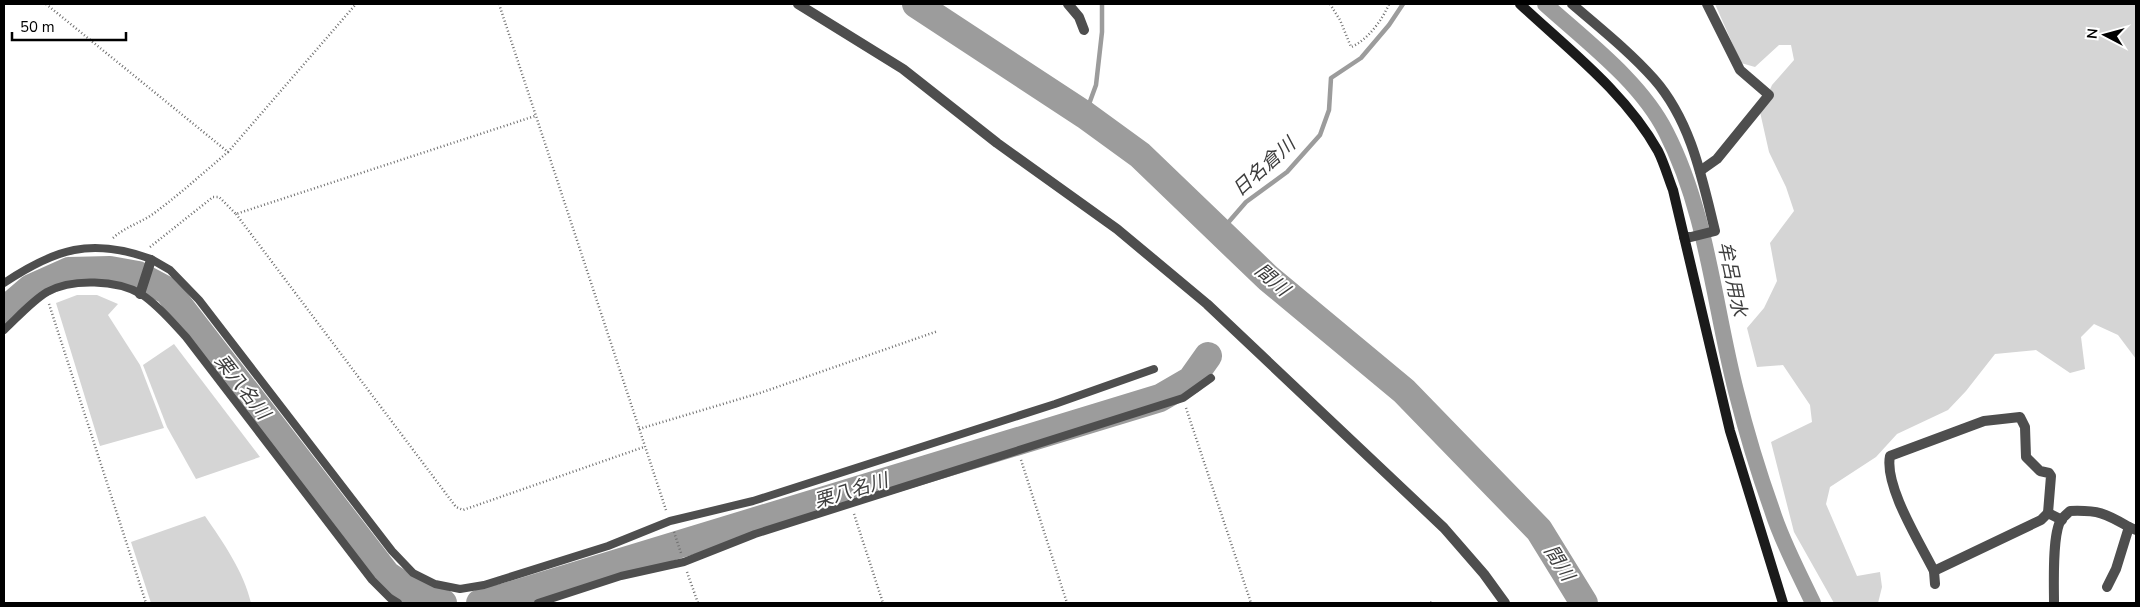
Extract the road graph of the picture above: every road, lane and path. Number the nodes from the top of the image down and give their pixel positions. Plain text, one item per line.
1 (46, 4) edge
2 (356, 4) edge
3 (499, 4) edge
4 (798, 4) edge
5 (1068, 4) edge
6 (1330, 4) edge
7 (1389, 4) edge
8 (1520, 4) edge
9 (1572, 4) edge
10 (1707, 4) edge
11 (1084, 30) dead end
12 (535, 116) junction
13 (228, 152) junction
14 (1700, 171) junction
15 (236, 214) junction
16 (1687, 237) junction
17 (112, 248) junction
18 (149, 260) junction
19 (4, 283) edge
20 (141, 291) junction
21 (46, 293) junction
22 (4, 330) edge
23 (938, 331) dead end
24 (1154, 369) dead end
25 (1211, 378) dead end
26 (1183, 398) junction
27 (639, 429) junction
28 (644, 447) junction
29 (1018, 451) junction
30 (850, 503) junction
31 (2048, 513) junction
32 (2062, 520) junction
33 (671, 524) junction
34 (2133, 529) edge
35 (683, 559) junction
36 (1934, 571) junction
37 (1936, 584) dead end
38 (2107, 586) dead end
39 (146, 603) edge
40 (398, 603) edge
41 (538, 603) edge
42 (698, 603) edge
43 (883, 603) edge
44 (1067, 603) edge
45 (1251, 603) edge
46 (1505, 603) edge
47 (1783, 603) edge
48 (2054, 603) edge

1 - 13 path
2 - 13 path
3 - 12 path
4 - 46 street
5 - 11 street
6 - 7 path
8 - 16 street
9 - 14 street
10 - 14 street
12 - 15 path
12 - 27 path
13 - 17 path
14 - 16 street
15 - 18 path
15 - 28 path
16 - 47 street
17 - 18 lane
17 - 19 lane
18 - 20 street
18 - 33 lane
20 - 21 lane
20 - 40 lane
21 - 22 lane
21 - 39 path
23 - 27 path
24 - 33 lane
25 - 26 lane
26 - 29 lane
26 - 45 path
27 - 28 path
28 - 33 path
29 - 30 lane
29 - 44 path
30 - 35 lane
30 - 43 path
31 - 32 street
31 - 36 street
31 - 36 street
32 - 34 street
32 - 48 street
33 - 35 path
34 - 38 street
35 - 41 lane
35 - 42 path
36 - 37 street

